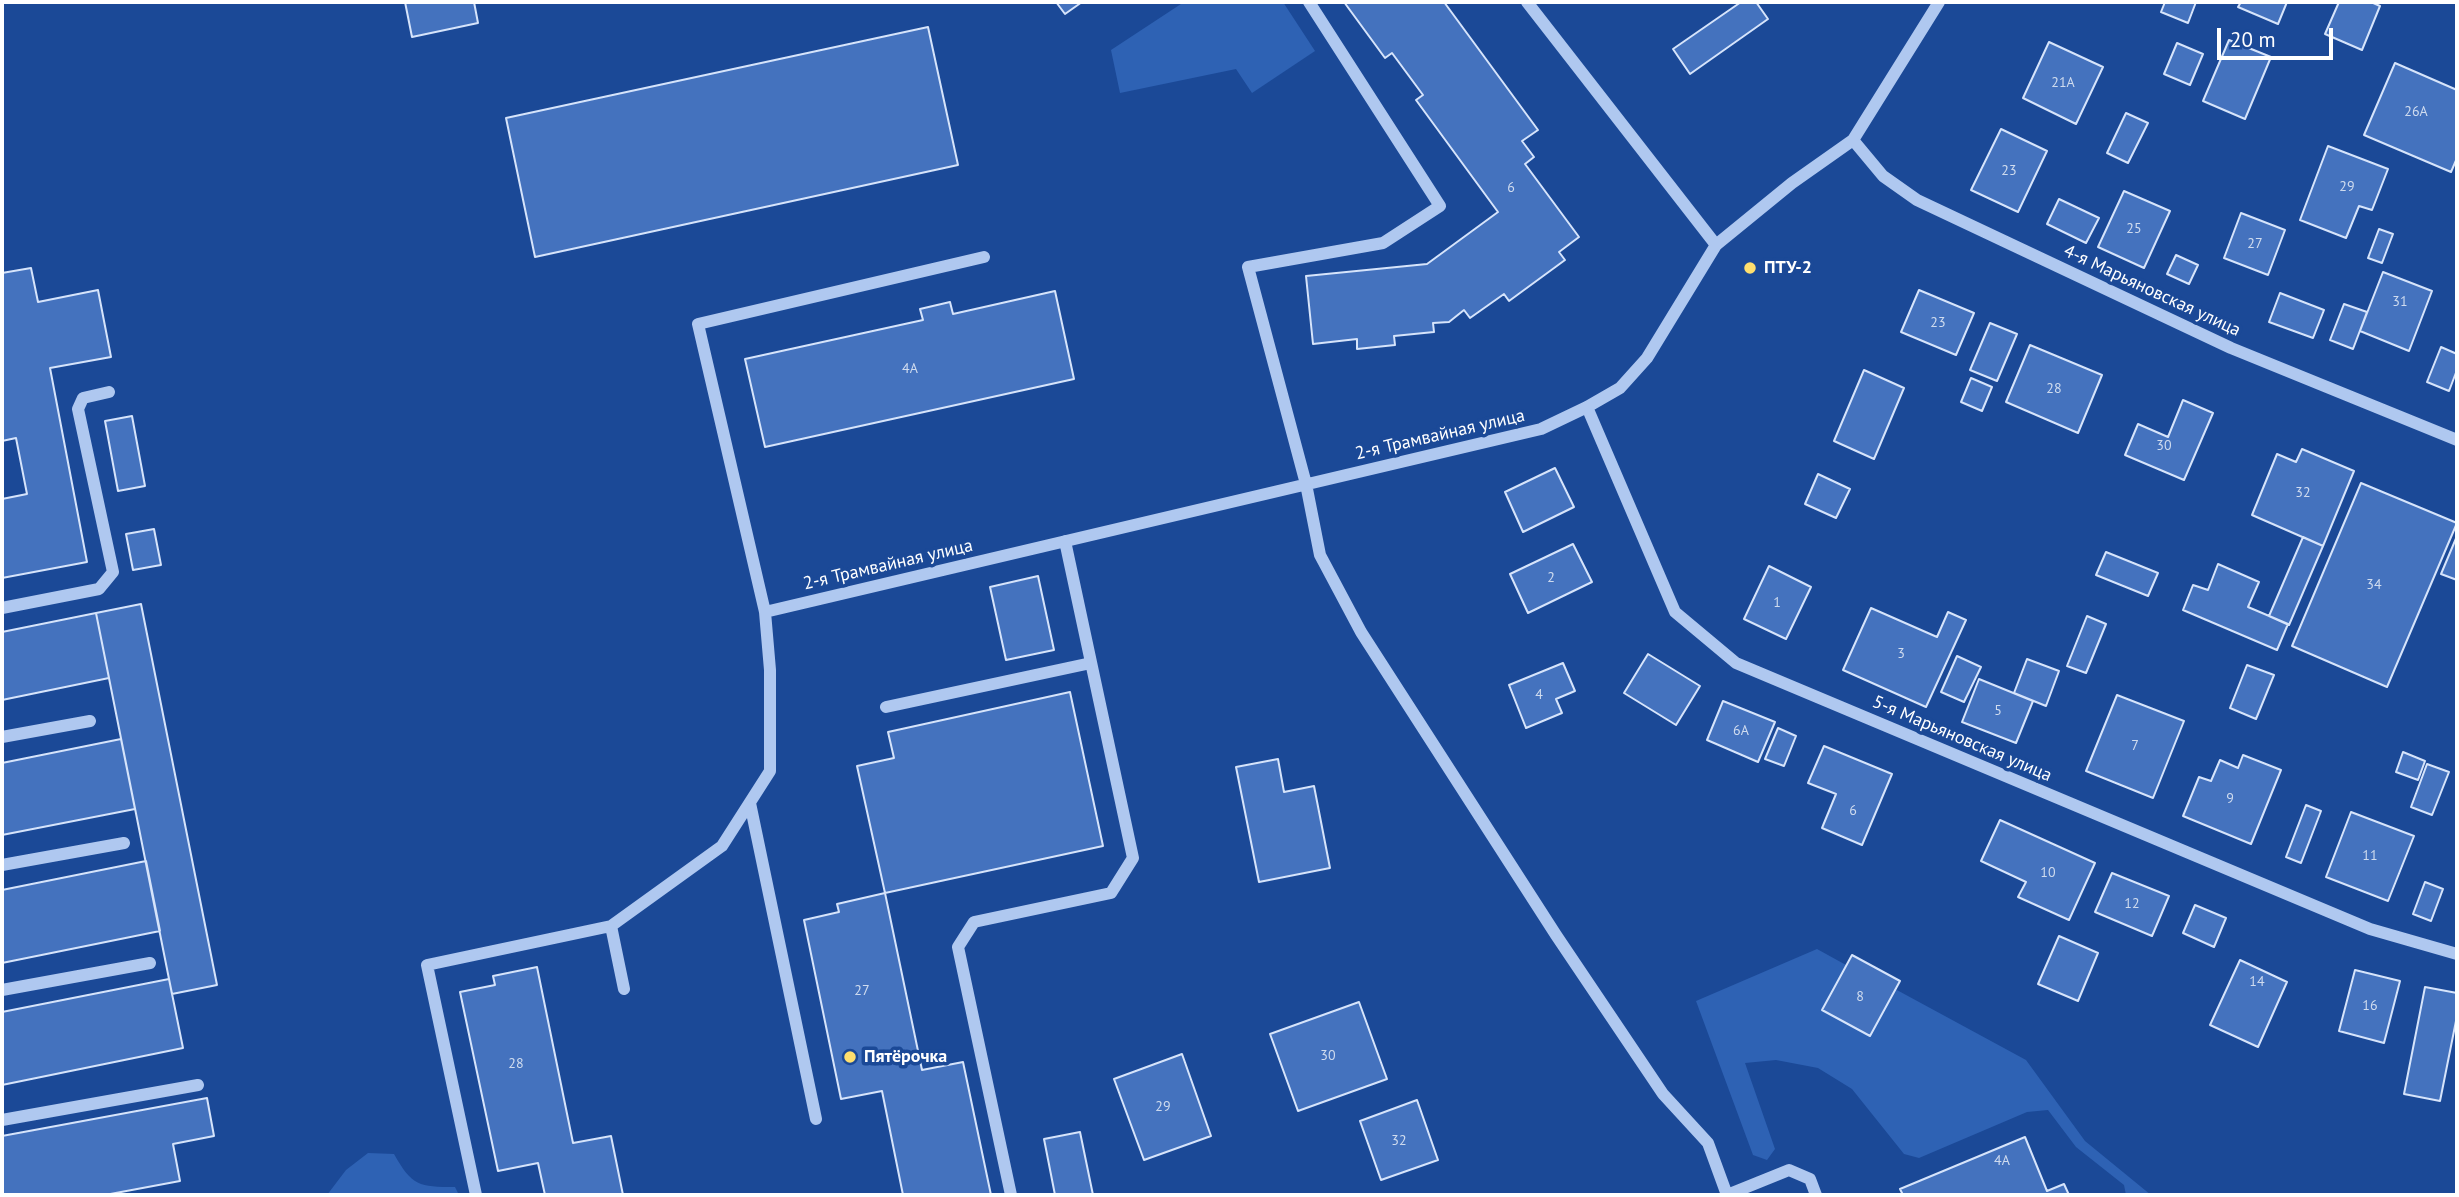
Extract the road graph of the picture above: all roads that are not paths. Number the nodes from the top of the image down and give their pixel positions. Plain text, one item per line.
1 (1309, 2) edge
2 (1527, 2) edge
3 (1939, 2) edge
4 (1853, 140) junction
5 (1716, 245) junction
6 (984, 257) dead end
7 (109, 392) dead end
8 (1587, 407) junction
9 (2457, 440) edge
10 (1306, 484) junction
11 (1065, 541) junction
12 (2, 608) edge
13 (765, 612) junction
14 (1091, 663) junction
15 (886, 707) dead end
16 (90, 721) dead end
17 (2, 737) edge
18 (750, 803) junction
19 (124, 843) dead end
20 (2, 865) edge
21 (611, 926) junction
22 (2457, 954) edge
23 (150, 963) dead end
24 (624, 989) dead end
25 (2, 990) edge
26 (198, 1085) dead end
27 (816, 1119) dead end
28 (2, 1120) edge
29 (476, 1195) edge
30 (1011, 1195) edge
31 (1727, 1195) edge
32 (1816, 1195) edge

1 - 10 street
2 - 5 street
3 - 4 street, 2-я Трамвайная улица
4 - 5 street, 2-я Трамвайная улица
4 - 9 street, 4-я Марьяновская улица
5 - 8 street, 2-я Трамвайная улица
6 - 13 street
7 - 12 street
8 - 10 street, 2-я Трамвайная улица
8 - 22 street, 5-я Марьяновская улица
10 - 11 street, 2-я Трамвайная улица
10 - 31 street
11 - 13 street, 2-я Трамвайная улица
11 - 14 street
13 - 18 street
14 - 15 street
14 - 30 street
16 - 17 street
18 - 21 street
18 - 27 street
19 - 20 street
21 - 24 street
21 - 29 street
23 - 25 street
26 - 28 street
31 - 32 street

